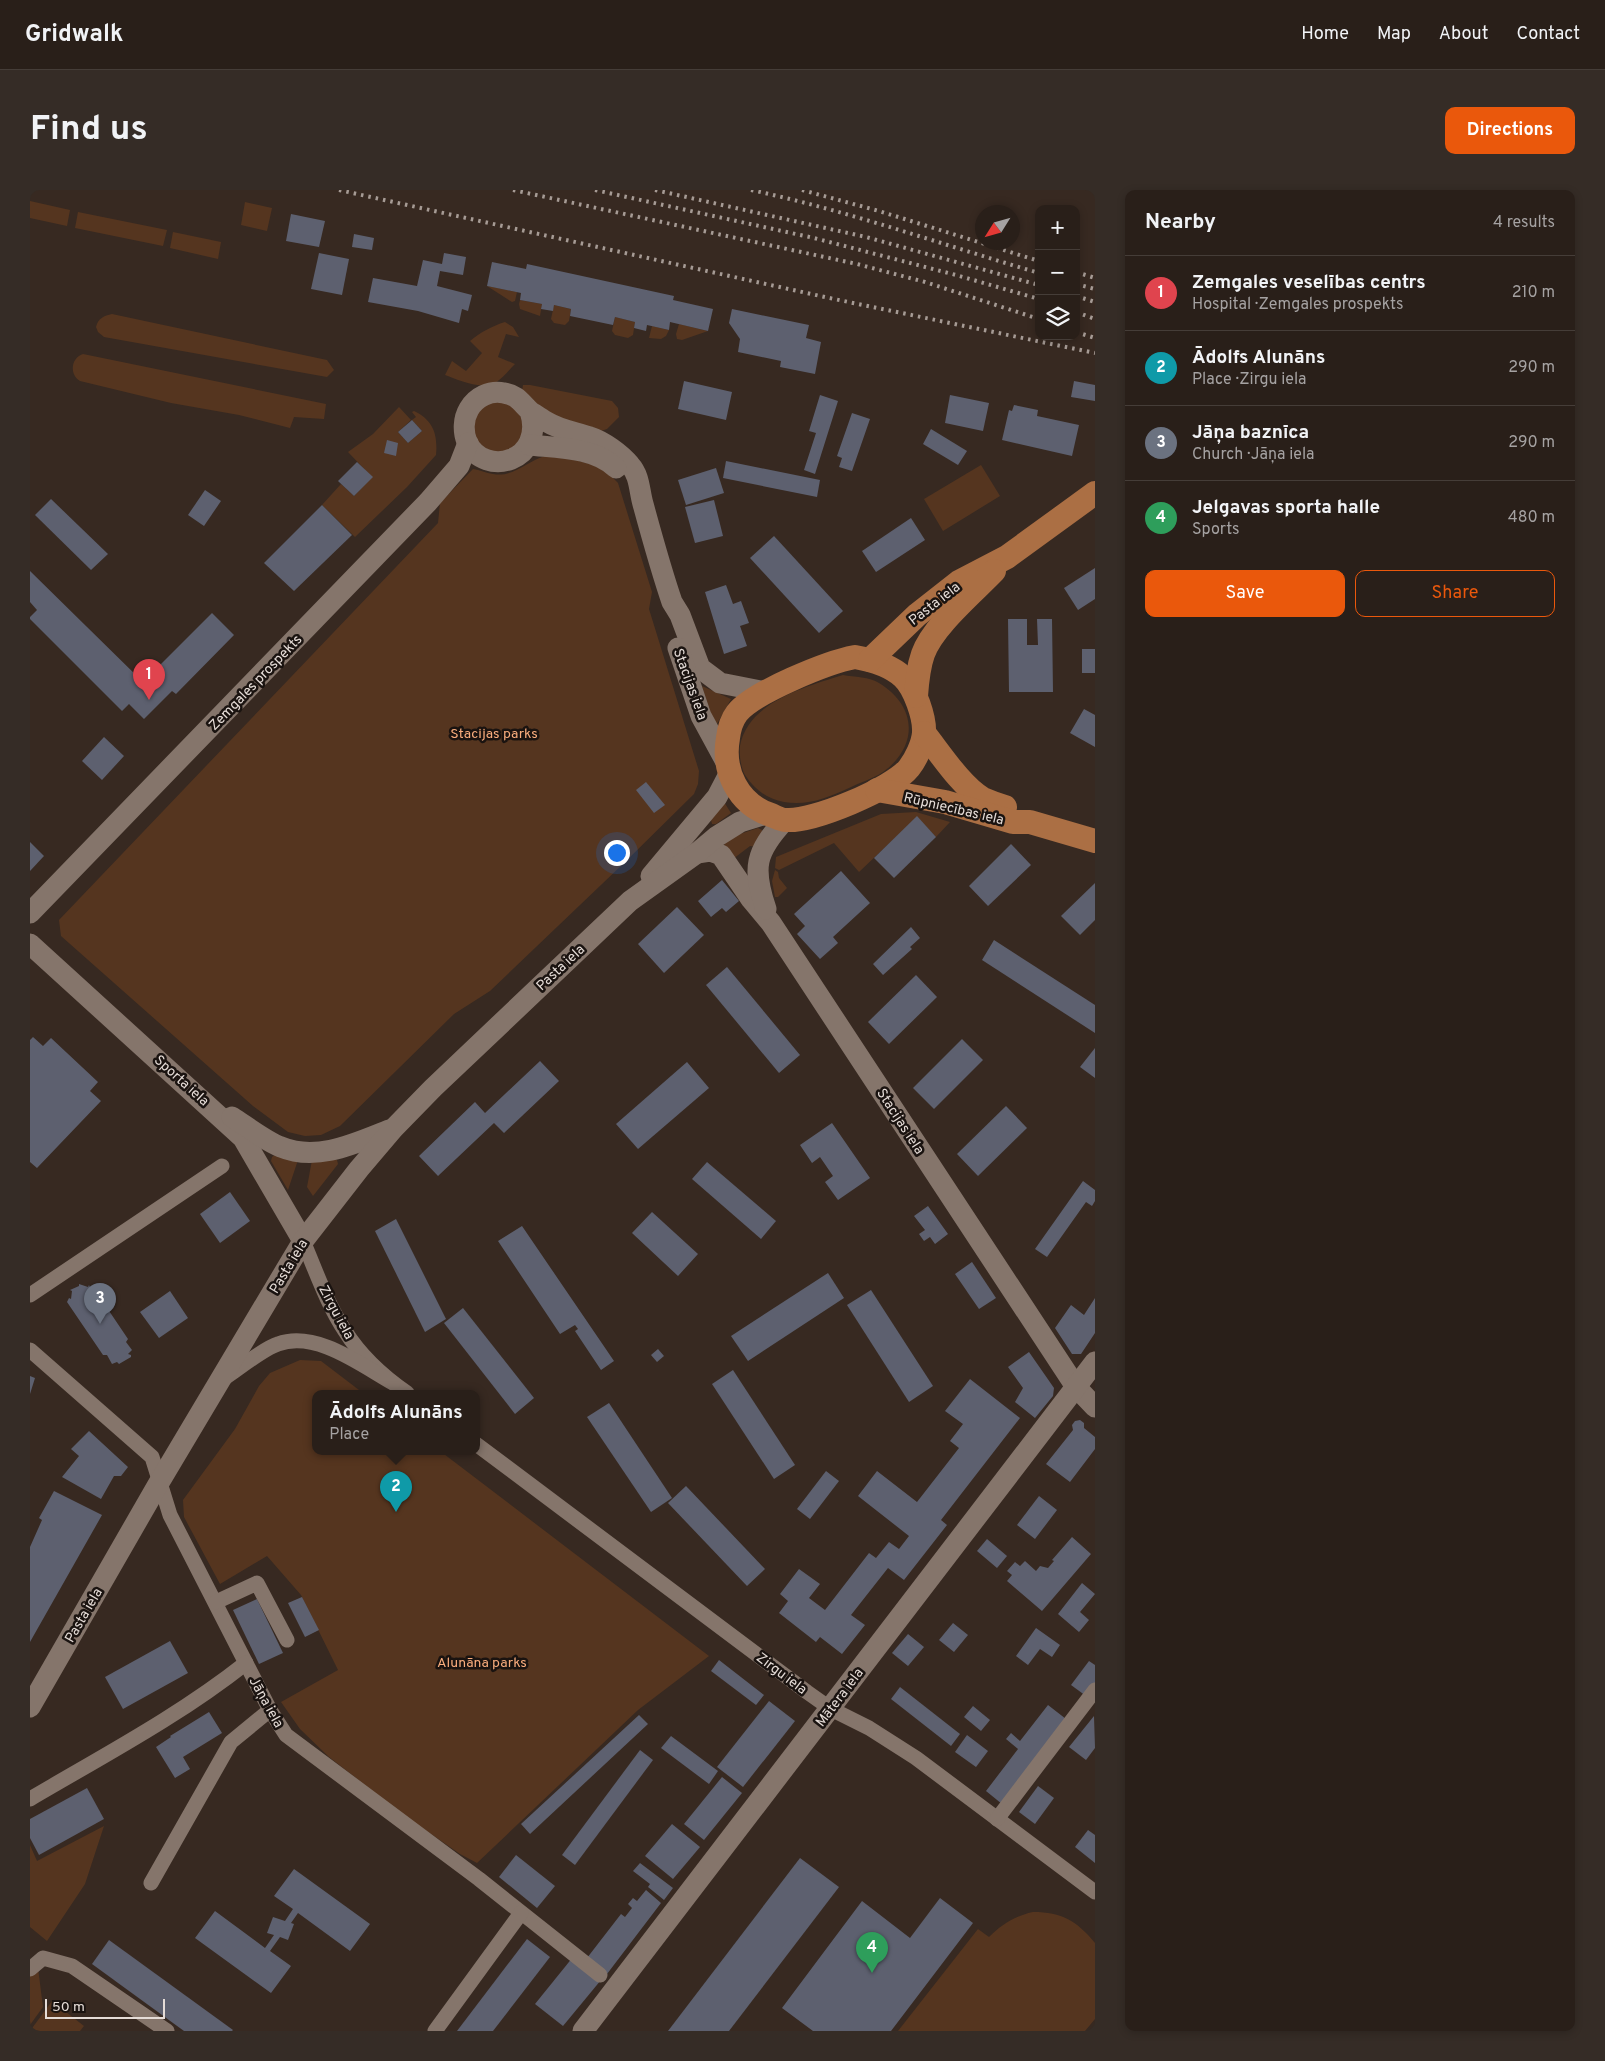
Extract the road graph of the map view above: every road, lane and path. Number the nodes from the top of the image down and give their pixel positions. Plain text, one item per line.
1 (530, 411) junction
2 (468, 443) junction
3 (529, 444) junction
4 (1095, 493) edge
5 (641, 499) junction
6 (1007, 557) junction
7 (672, 602) junction
8 (870, 660) junction
9 (765, 692) junction
10 (916, 696) junction
11 (924, 733) junction
12 (727, 768) junction
13 (877, 790) junction
14 (776, 817) junction
15 (1030, 822) junction
16 (1095, 841) edge
17 (697, 852) junction
18 (637, 894) junction
19 (30, 913) edge
20 (771, 923) junction
21 (30, 944) edge
22 (200, 1097) junction
23 (393, 1129) junction
24 (222, 1166) dead end
25 (302, 1241) junction
26 (30, 1295) edge
27 (30, 1350) edge
28 (1095, 1362) edge
29 (220, 1381) junction
30 (393, 1383) junction
31 (1076, 1387) junction
32 (403, 1390) edge
33 (1095, 1408) edge
34 (480, 1447) edge
35 (160, 1481) junction
36 (216, 1602) junction
37 (287, 1640) dead end
38 (246, 1663) junction
39 (1095, 1690) edge
40 (30, 1707) edge
41 (831, 1709) junction
42 (270, 1710) junction
43 (30, 1799) edge
44 (996, 1819) junction
45 (151, 1883) dead end
46 (1095, 1892) edge
47 (521, 1913) junction
48 (30, 1969) edge
49 (600, 1975) dead end
50 (167, 2031) edge
51 (435, 2031) edge
52 (583, 2031) edge

1 - 2 street
1 - 3 street
1 - 5 street
2 - 3 street
2 - 19 street, Zemgales prospekts
3 - 5 street
4 - 6 main road, Pasta iela
5 - 7 street
6 - 8 main road, Pasta iela
6 - 10 main road, Pasta iela
7 - 9 street
7 - 12 street, Stacijas iela
8 - 9 main road, Rūpniecības iela
8 - 10 main road, Rūpniecības iela
9 - 12 main road, Rūpniecības iela
10 - 11 main road, Rūpniecības iela
11 - 13 main road, Rūpniecības iela
11 - 15 main road, Rūpniecības iela
12 - 14 main road
12 - 18 street, Pasta iela
13 - 14 main road, Rūpniecības iela
13 - 15 main road, Rūpniecības iela
14 - 17 street, Pasta iela
14 - 20 street
15 - 16 main road, Rūpniecības iela
17 - 18 street, Pasta iela
17 - 20 street, Stacijas iela
18 - 23 street, Pasta iela
20 - 31 street, Stacijas iela
21 - 22 street, Sporta iela
22 - 23 street
22 - 25 street, Sporta iela
23 - 25 street, Pasta iela
24 - 26 street
25 - 29 street, Pasta iela
25 - 30 street, Zirgu iela
27 - 35 street, Jāņa iela
28 - 31 street, Mātera iela
29 - 30 street
29 - 35 street, Pasta iela
30 - 32 street, Zirgu iela
31 - 33 street, Stacijas iela
31 - 41 street, Mātera iela
34 - 41 street, Zirgu iela
35 - 36 street, Jāņa iela
35 - 40 street, Pasta iela
36 - 37 street
36 - 38 street, Jāņa iela
38 - 42 street, Jāņa iela
38 - 43 street
39 - 44 street
41 - 44 street, Zirgu iela
41 - 52 street, Mātera iela
42 - 45 street
42 - 47 street, Jāņa iela
44 - 46 street, Zirgu iela
47 - 49 street, Jāņa iela
47 - 51 street
48 - 50 street

